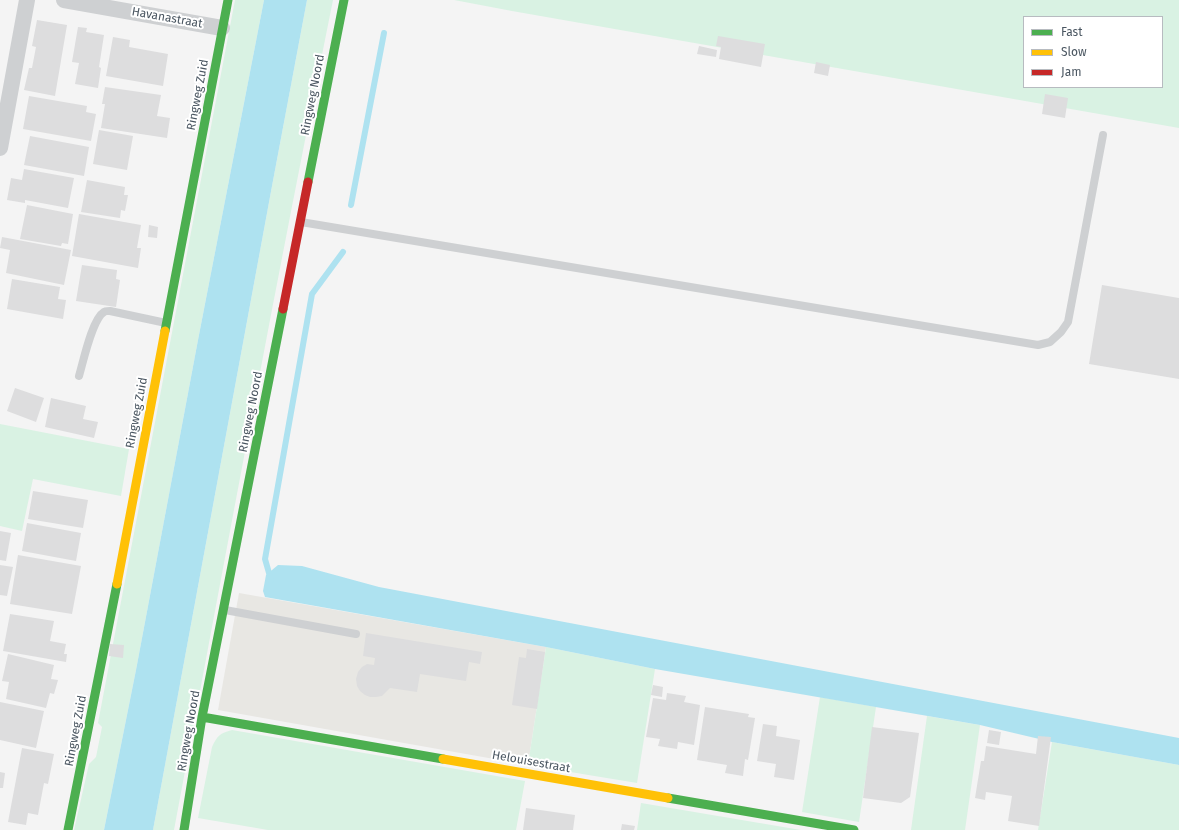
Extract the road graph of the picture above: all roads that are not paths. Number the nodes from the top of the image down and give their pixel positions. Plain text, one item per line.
1 (27, 0) edge
2 (64, 0) edge
3 (228, 0) edge
4 (344, 0) edge
5 (222, 28) junction
6 (1103, 135) dead end
7 (0, 148) edge
8 (300, 221) junction
9 (167, 323) junction
10 (79, 376) dead end
11 (224, 610) junction
12 (356, 634) dead end
13 (202, 717) junction
14 (68, 830) edge
15 (184, 830) edge
16 (854, 830) edge

1 - 7 street
2 - 5 street, Havanastraat
3 - 5 street, Ringweg Zuid
4 - 8 street, Ringweg Noord
5 - 9 street, Ringweg Zuid
6 - 8 lane
8 - 11 street, Ringweg Noord
9 - 10 lane
9 - 14 street, Ringweg Zuid
11 - 12 lane
11 - 13 street, Ringweg Noord
13 - 15 street, Ringweg Noord
13 - 16 street, Helouisestraat

